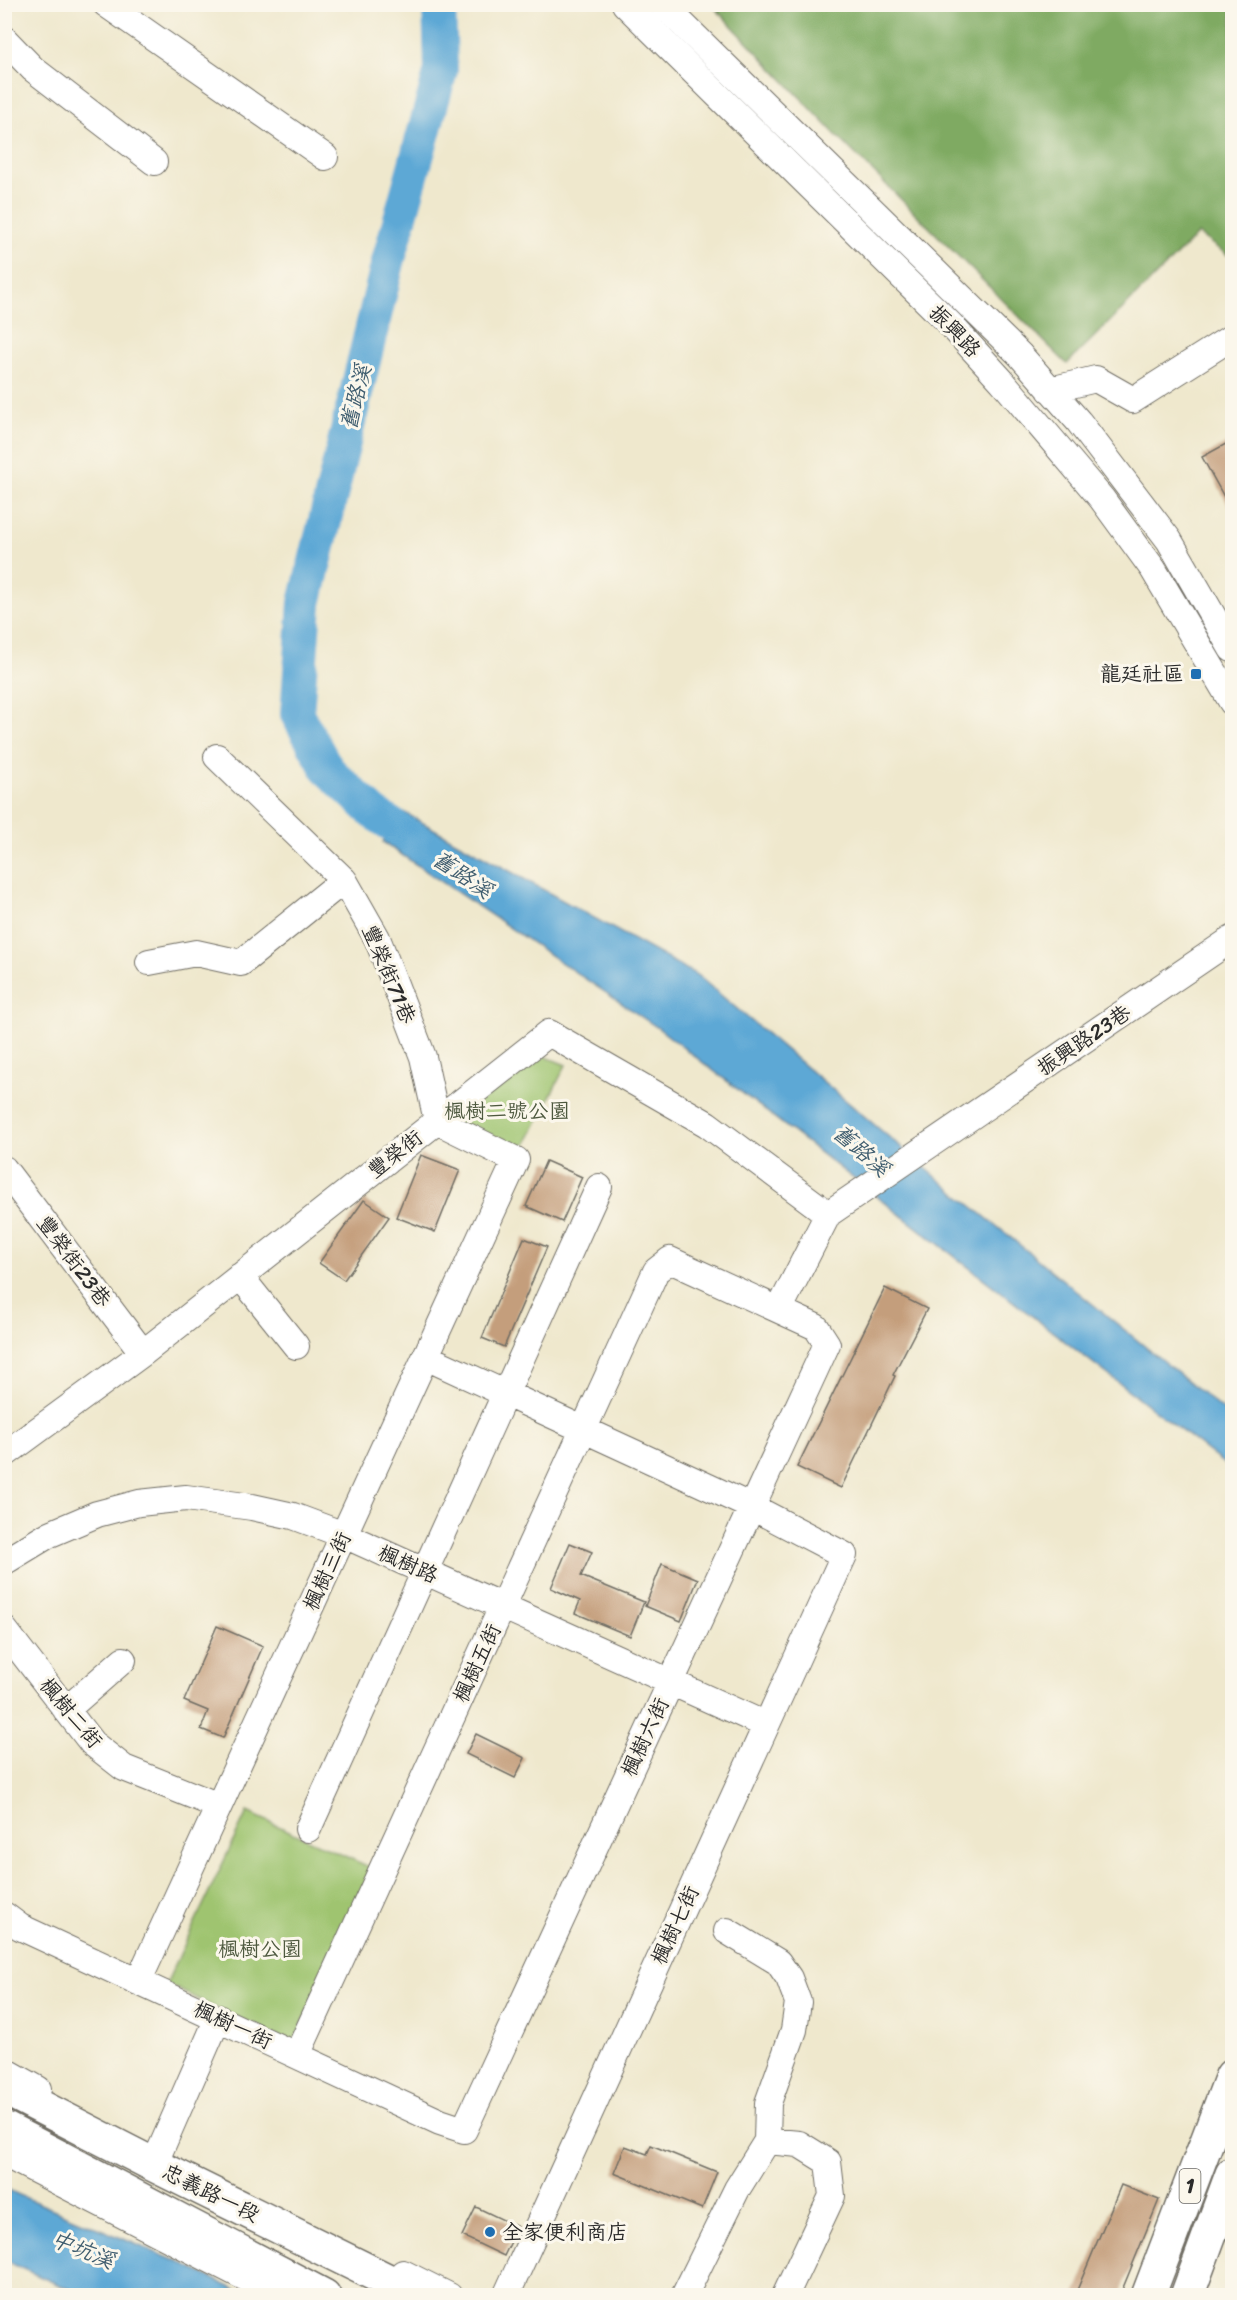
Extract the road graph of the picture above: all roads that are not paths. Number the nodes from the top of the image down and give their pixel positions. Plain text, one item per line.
1 (106, 4) edge
2 (625, 4) edge
3 (662, 4) edge
4 (4, 39) edge
5 (325, 157) dead end
6 (154, 162) dead end
7 (1233, 338) edge
8 (1050, 390) junction
9 (1233, 649) edge
10 (1233, 702) edge
11 (217, 757) dead end
12 (344, 880) junction
13 (1233, 939) edge
14 (149, 962) dead end
15 (436, 1121) junction
16 (4, 1168) edge
17 (599, 1187) dead end
18 (828, 1214) junction
19 (240, 1276) junction
20 (779, 1310) junction
21 (296, 1346) dead end
22 (143, 1353) junction
23 (426, 1357) junction
24 (506, 1395) junction
25 (583, 1431) junction
26 (4, 1455) edge
27 (752, 1507) junction
28 (344, 1535) junction
29 (4, 1562) edge
30 (425, 1572) junction
31 (502, 1607) junction
32 (4, 1629) edge
33 (123, 1660) dead end
34 (670, 1683) junction
35 (66, 1710) junction
36 (766, 1725) junction
37 (219, 1806) junction
38 (308, 1829) dead end
39 (4, 1915) edge
40 (727, 1931) dead end
41 (138, 1982) junction
42 (218, 2018) junction
43 (297, 2055) junction
44 (4, 2070) edge
45 (1233, 2076) edge
46 (4, 2088) edge
47 (4, 2128) edge
48 (464, 2130) joint
49 (767, 2141) junction
50 (160, 2151) junction
51 (4, 2154) edge
52 (1233, 2175) edge
53 (282, 2295) edge
54 (324, 2295) edge
55 (419, 2295) edge
56 (449, 2295) edge
57 (506, 2295) edge
58 (684, 2295) edge
59 (785, 2295) edge
60 (1148, 2295) edge
61 (1187, 2295) edge

1 - 5 street
2 - 10 street, 振興路
3 - 8 street, 振興路
4 - 6 street
7 - 8 street
8 - 9 street, 振興路
11 - 12 street, 豐榮街71巷
12 - 14 street
12 - 15 street, 豐榮街71巷
13 - 18 street, 振興路23巷
15 - 18 street, 豐榮街
15 - 19 street, 豐榮街
15 - 23 street, 楓樹三街
16 - 22 street, 豐榮街23巷
17 - 24 street
18 - 20 street
19 - 21 street
19 - 22 street, 豐榮街
20 - 25 street, 楓樹五街
20 - 27 street, 楓樹六街
22 - 26 street, 豐榮街
23 - 24 street
23 - 28 street, 楓樹三街
24 - 25 street
24 - 30 street
25 - 27 street
25 - 31 street, 楓樹五街
27 - 34 street, 楓樹六街
27 - 36 street, 楓樹七街
28 - 29 street, 楓樹路
28 - 30 street, 楓樹路
28 - 37 street, 楓樹三街
30 - 31 street, 楓樹路
30 - 38 street
31 - 34 street, 楓樹路
31 - 43 street, 楓樹五街
32 - 35 street, 楓樹二街
33 - 35 street
34 - 36 street, 楓樹路
34 - 48 street, 楓樹六街
35 - 37 street, 楓樹二街
36 - 57 street, 楓樹七街
37 - 41 street, 楓樹三街
39 - 41 street, 楓樹一街
40 - 49 street
41 - 42 street, 楓樹一街
42 - 43 street, 楓樹一街
42 - 50 street
43 - 48 street, 楓樹一街
44 - 50 street, 忠義路一段
45 - 60 main road, 1
46 - 55 main road, 忠義路一段
47 - 54 main road, 忠義路一段
49 - 58 street
49 - 59 street
50 - 56 street, 忠義路一段
51 - 53 street
52 - 61 main road, 1

